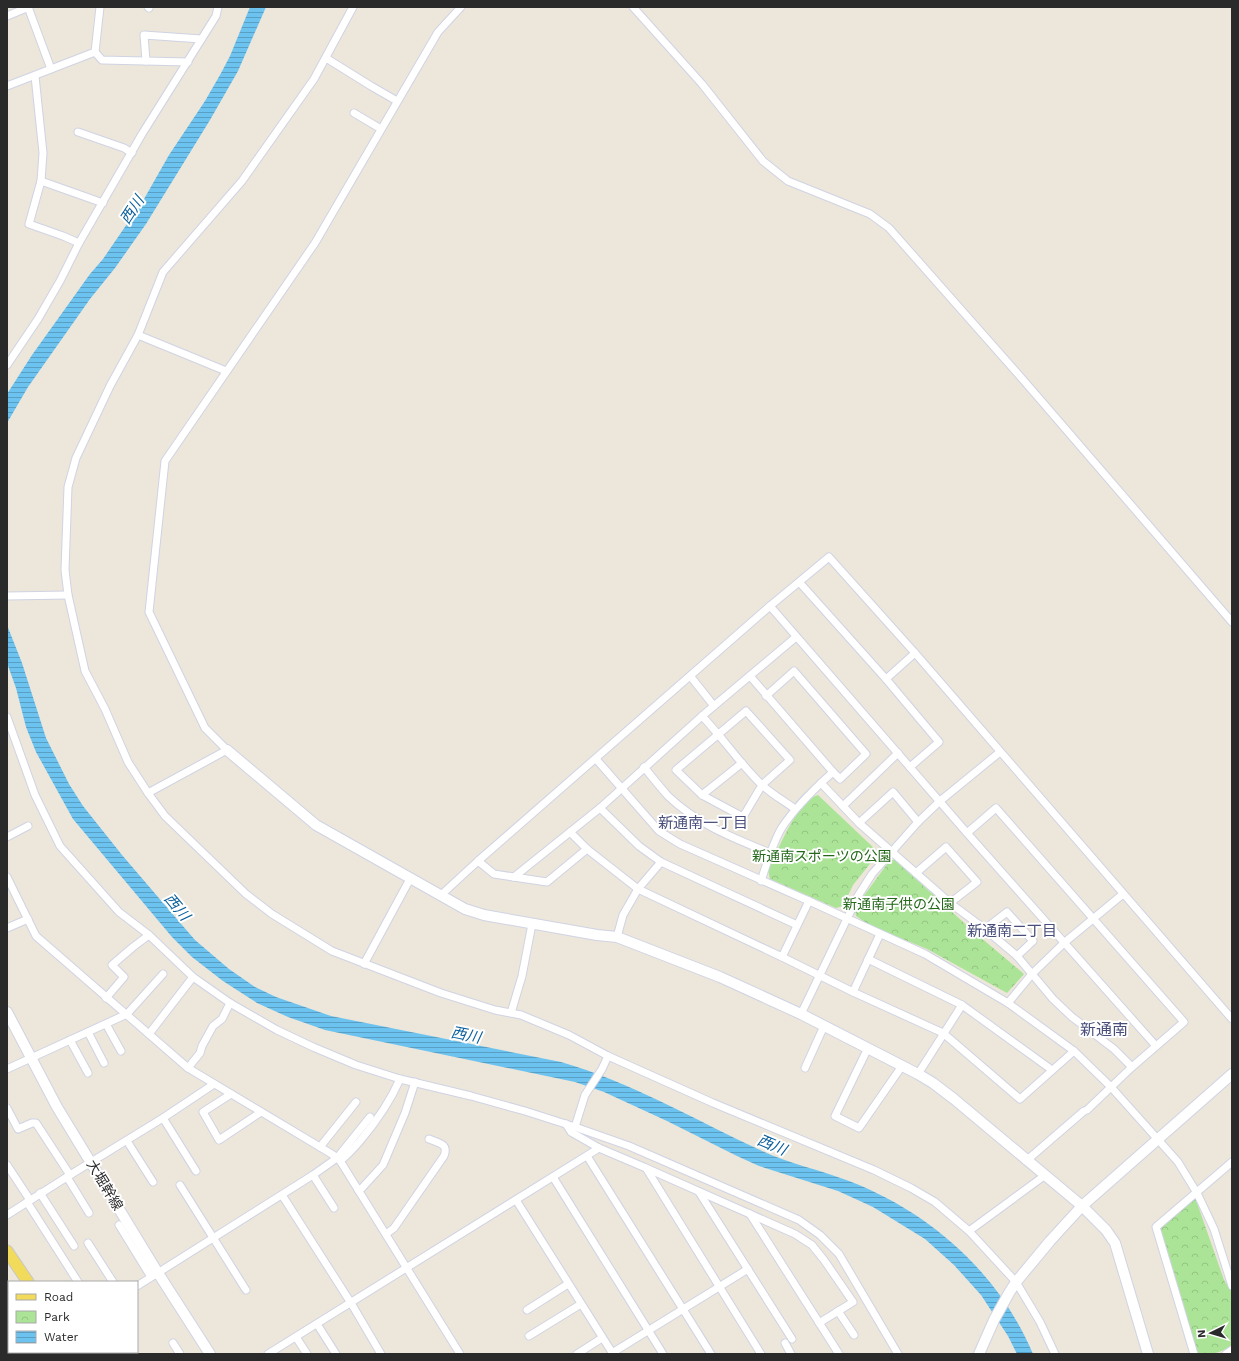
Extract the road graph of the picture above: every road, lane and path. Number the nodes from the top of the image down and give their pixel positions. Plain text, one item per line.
1 (29, 7) edge
2 (100, 7) edge
3 (218, 7) edge
4 (353, 7) edge
5 (461, 7) edge
6 (633, 7) edge
7 (7, 16) edge
8 (200, 39) junction
9 (94, 52) junction
10 (326, 58) junction
11 (146, 61) junction
12 (188, 62) junction
13 (51, 69) junction
14 (35, 76) junction
15 (7, 86) edge
16 (398, 100) junction
17 (354, 113) dead end
18 (381, 129) junction
19 (78, 132) dead end
20 (132, 153) junction
21 (42, 181) junction
22 (103, 203) junction
23 (79, 243) junction
24 (138, 335) junction
25 (7, 365) edge
26 (226, 371) junction
27 (800, 583) junction
28 (68, 595) junction
29 (7, 596) edge
30 (770, 606) junction
31 (1232, 622) edge
32 (796, 637) junction
33 (915, 653) junction
34 (750, 676) junction
35 (691, 677) junction
36 (886, 679) junction
37 (766, 696) junction
38 (714, 706) junction
39 (702, 716) junction
40 (7, 717) edge
41 (718, 733) junction
42 (227, 750) junction
43 (1000, 752) junction
44 (898, 753) junction
45 (596, 759) junction
46 (742, 763) junction
47 (644, 767) junction
48 (910, 767) junction
49 (833, 772) junction
50 (821, 783) junction
51 (762, 784) junction
52 (622, 789) junction
53 (148, 793) junction
54 (702, 795) junction
55 (940, 801) junction
56 (843, 806) junction
57 (600, 808) junction
58 (795, 809) junction
59 (918, 822) junction
60 (859, 823) junction
61 (28, 826) dead end
62 (570, 832) junction
63 (967, 833) junction
64 (7, 837) edge
65 (587, 849) junction
66 (891, 851) junction
67 (770, 853) junction
68 (478, 861) junction
69 (661, 862) junction
70 (916, 873) junction
71 (514, 877) junction
72 (7, 878) edge
73 (410, 879) junction
74 (761, 881) junction
75 (638, 889) junction
76 (1123, 894) junction
77 (440, 896) junction
78 (809, 901) junction
79 (950, 903) junction
80 (1094, 918) junction
81 (847, 919) junction
82 (28, 920) junction
83 (532, 924) junction
84 (797, 925) junction
85 (7, 928) edge
86 (985, 929) junction
87 (880, 934) junction
88 (149, 935) junction
89 (617, 937) junction
90 (1065, 942) junction
91 (1016, 956) junction
92 (782, 957) junction
93 (868, 959) junction
94 (364, 964) junction
95 (163, 974) dead end
96 (1032, 974) junction
97 (819, 976) junction
98 (193, 977) junction
99 (853, 992) junction
100 (106, 998) junction
101 (230, 1003) junction
102 (1008, 1003) junction
103 (962, 1005) junction
104 (7, 1012) edge
105 (511, 1013) junction
106 (127, 1014) junction
107 (801, 1014) junction
108 (1232, 1019) edge
109 (106, 1024) junction
110 (824, 1026) junction
111 (88, 1032) junction
112 (944, 1033) junction
113 (149, 1034) junction
114 (70, 1040) junction
115 (1156, 1046) junction
116 (868, 1048) junction
117 (121, 1051) dead end
118 (1074, 1051) junction
119 (608, 1056) junction
120 (31, 1058) junction
121 (104, 1063) dead end
122 (902, 1066) junction
123 (1132, 1067) junction
124 (188, 1068) junction
125 (805, 1068) dead end
126 (7, 1069) edge
127 (1052, 1070) junction
128 (88, 1073) dead end
129 (918, 1074) junction
130 (1232, 1074) edge
131 (400, 1079) junction
132 (415, 1082) junction
133 (214, 1084) junction
134 (1111, 1087) junction
135 (231, 1094) junction
136 (356, 1102) dead end
137 (7, 1108) edge
138 (261, 1112) junction
139 (370, 1117) dead end
140 (163, 1118) junction
141 (566, 1124) junction
142 (575, 1127) junction
143 (429, 1139) dead end
144 (1159, 1139) junction
145 (127, 1141) junction
146 (320, 1147) junction
147 (599, 1148) junction
148 (587, 1156) junction
149 (339, 1159) junction
150 (1026, 1160) junction
151 (91, 1162) junction
152 (1232, 1162) edge
153 (7, 1165) edge
154 (646, 1168) junction
155 (196, 1171) dead end
156 (313, 1175) junction
157 (68, 1176) junction
158 (1044, 1176) junction
159 (553, 1177) junction
160 (153, 1182) dead end
161 (180, 1185) dead end
162 (358, 1190) junction
163 (699, 1192) junction
164 (1197, 1193) junction
165 (40, 1194) junction
166 (282, 1195) junction
167 (516, 1200) junction
168 (29, 1201) junction
169 (1082, 1206) junction
170 (334, 1208) dead end
171 (89, 1213) dead end
172 (750, 1213) junction
173 (7, 1215) edge
174 (119, 1224) dead end
175 (969, 1231) junction
176 (386, 1234) junction
177 (214, 1238) junction
178 (88, 1243) dead end
179 (74, 1246) dead end
180 (7, 1251) edge
181 (407, 1267) junction
182 (748, 1269) junction
183 (155, 1275) junction
184 (1230, 1276) edge
185 (27, 1281) edge
186 (77, 1281) edge
187 (112, 1281) edge
188 (1016, 1282) junction
189 (568, 1284) junction
190 (138, 1285) edge
191 (719, 1286) junction
192 (1232, 1286) edge
193 (246, 1290) dead end
194 (351, 1303) junction
195 (581, 1304) junction
196 (683, 1309) junction
197 (527, 1310) dead end
198 (838, 1311) junction
199 (819, 1323) junction
200 (317, 1324) junction
201 (648, 1331) junction
202 (854, 1335) dead end
203 (529, 1336) dead end
204 (296, 1337) junction
205 (602, 1338) junction
206 (792, 1339) dead end
207 (173, 1343) dead end
208 (785, 1343) dead end
209 (1232, 1350) edge
210 (180, 1354) edge
211 (210, 1354) edge
212 (268, 1354) edge
213 (307, 1354) edge
214 (336, 1354) edge
215 (381, 1354) edge
216 (460, 1354) edge
217 (577, 1354) edge
218 (612, 1354) edge
219 (663, 1354) edge
220 (712, 1354) edge
221 (761, 1354) edge
222 (791, 1354) edge
223 (839, 1354) edge
224 (898, 1354) edge
225 (979, 1354) edge
226 (1055, 1354) edge
227 (1148, 1354) edge
228 (1194, 1354) edge
229 (1226, 1354) edge

1 - 7 street
1 - 13 street
2 - 9 street
3 - 8 street
4 - 10 street
5 - 16 street
6 - 31 street
8 - 11 street
8 - 12 street
9 - 11 street
9 - 13 street
10 - 16 street
10 - 24 street
11 - 12 street
12 - 20 street
13 - 14 street
14 - 15 street
14 - 21 street
16 - 18 street
17 - 18 street
18 - 26 street
19 - 20 street
20 - 22 street
21 - 22 street
21 - 23 street
22 - 23 street
23 - 25 street
24 - 26 street
24 - 28 street
26 - 42 street
27 - 30 street
27 - 33 street
27 - 36 street
28 - 29 street
28 - 53 street
30 - 32 street
30 - 35 street
32 - 34 street
32 - 44 street
33 - 36 street
33 - 43 street
34 - 37 street
34 - 38 street
35 - 38 street
35 - 45 street
36 - 48 street
37 - 49 street
37 - 49 street
38 - 39 street
39 - 41 street
39 - 47 street
40 - 88 street
41 - 46 street
41 - 51 street
41 - 54 street
42 - 53 street
42 - 73 street
43 - 55 street
43 - 76 street
44 - 48 street
44 - 56 street
45 - 52 street
45 - 68 street
46 - 51 street
46 - 54 street
47 - 52 street
47 - 67 street
48 - 55 street
49 - 50 street
50 - 56 street
50 - 58 street
51 - 54 street
51 - 58 street
52 - 57 street
52 - 74 street
53 - 94 street
55 - 59 street
55 - 63 street
56 - 60 street
57 - 62 street
57 - 69 street
58 - 67 street
59 - 60 street
59 - 66 street
60 - 66 street
61 - 64 street
62 - 65 street
62 - 71 street
63 - 80 street
63 - 90 street
65 - 71 street
65 - 75 street
66 - 70 street
66 - 81 street
67 - 74 street
68 - 71 street
68 - 77 street
69 - 75 street
69 - 84 street
70 - 79 street
70 - 79 street
72 - 82 street
73 - 77 street
73 - 94 street
74 - 78 street
75 - 89 street
75 - 92 street
76 - 80 street
76 - 108 street
77 - 83 street
78 - 81 street
78 - 84 street
79 - 86 street
80 - 90 street
80 - 115 street
81 - 87 street
81 - 97 street
82 - 85 street
82 - 100 street
83 - 89 street
83 - 105 street
84 - 92 street
86 - 91 street
86 - 91 street
87 - 93 street
87 - 102 street
88 - 98 street
88 - 100 street
89 - 107 street
90 - 96 street
90 - 115 street
91 - 96 street
92 - 97 street
93 - 99 street
93 - 103 street
94 - 105 street
95 - 106 street
96 - 102 street
96 - 123 street
97 - 99 street
97 - 107 street
98 - 101 street
98 - 113 street
99 - 112 street
100 - 106 street
101 - 124 street
101 - 131 street
102 - 118 street
103 - 112 street
103 - 127 street
104 - 120 street, 大堀幹線
105 - 119 street
106 - 109 street
106 - 113 street
107 - 110 street
109 - 111 street
109 - 117 street
110 - 116 street
110 - 125 street
111 - 114 street
111 - 121 street
112 - 127 street
112 - 129 street
113 - 124 street
114 - 120 street
114 - 128 street
115 - 123 street
116 - 122 street
116 - 122 street
118 - 127 street
118 - 134 street
119 - 142 street
119 - 175 street
120 - 126 street
120 - 151 street, 大堀幹線
122 - 129 street
123 - 134 street
124 - 133 street
129 - 150 street
130 - 144 street
131 - 132 street
131 - 149 street
132 - 141 street
132 - 162 street
133 - 135 street
133 - 140 street
134 - 144 street
134 - 150 street
135 - 138 street
135 - 138 street
136 - 146 street
137 - 157 street
138 - 146 street
139 - 149 street
140 - 145 street
140 - 155 street
141 - 142 street
141 - 147 street
142 - 224 street
143 - 176 street
144 - 164 street
144 - 169 street
145 - 151 street
145 - 160 street
146 - 149 street
147 - 148 street
147 - 154 street
148 - 159 street
148 - 196 street
149 - 156 street
149 - 162 street
150 - 158 street
151 - 157 street
151 - 183 street, 大堀幹線
152 - 164 street
153 - 168 street
154 - 163 street
154 - 191 street
156 - 166 street
156 - 170 street
157 - 165 street
157 - 171 street
158 - 169 street
158 - 175 street
159 - 167 street
159 - 201 street
161 - 177 street
162 - 176 street
163 - 172 street
163 - 182 street
164 - 184 street
164 - 228 street
165 - 168 street
165 - 179 street
166 - 177 street
166 - 194 street
167 - 181 street
167 - 189 street
168 - 173 street
168 - 186 street
169 - 188 street
169 - 227 street
172 - 198 street
172 - 199 street
174 - 183 street
175 - 188 street
176 - 181 street
177 - 183 street
177 - 193 street
178 - 187 street
180 - 185 main road
181 - 194 street
181 - 216 street
182 - 191 street
182 - 206 street
183 - 190 street
183 - 211 street, 大堀幹線
184 - 192 street
188 - 225 street
188 - 226 street
189 - 195 street
189 - 197 street
191 - 196 street
191 - 221 street
194 - 200 street
194 - 215 street
195 - 203 street
195 - 205 street
196 - 201 street
196 - 220 street
198 - 199 street
198 - 202 street
199 - 223 street
200 - 204 street
200 - 214 street
201 - 218 street
201 - 219 street
204 - 212 street
204 - 213 street
205 - 217 street
205 - 218 street
207 - 210 street
208 - 222 street
209 - 229 street

